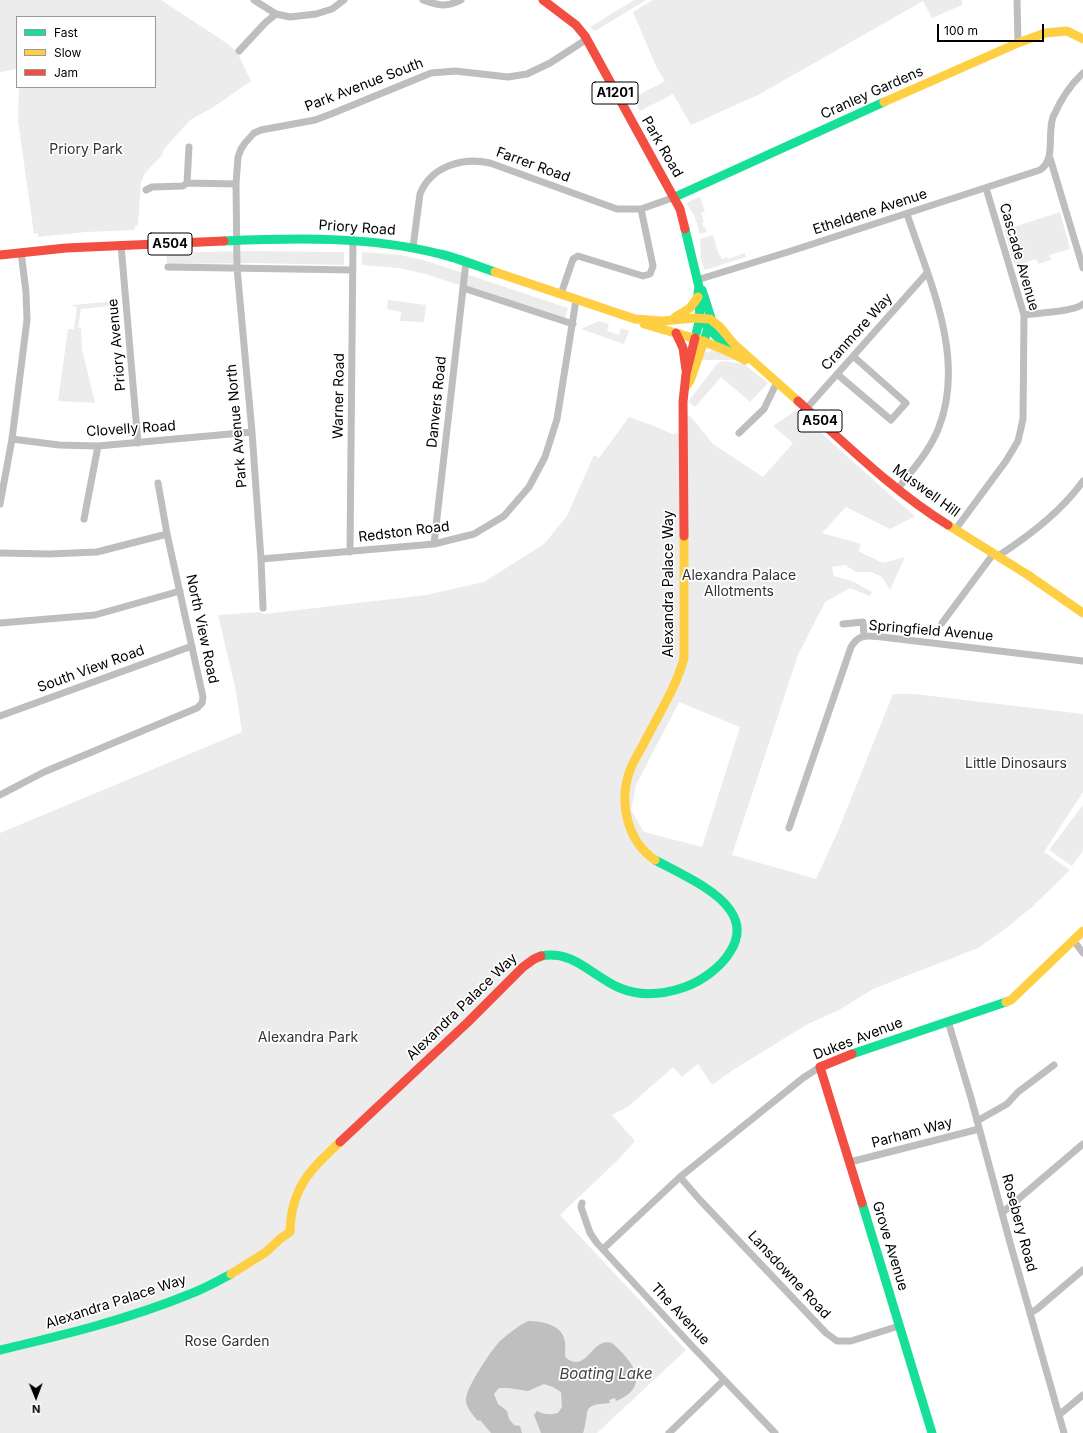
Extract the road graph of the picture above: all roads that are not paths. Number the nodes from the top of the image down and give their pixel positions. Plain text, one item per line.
1 (254, 0) edge
2 (423, 0) edge
3 (461, 0) edge
4 (543, 0) edge
5 (1016, 0) edge
6 (342, 1) edge
7 (276, 14) junction
8 (587, 39) junction
9 (1083, 39) edge
10 (1018, 43) junction
11 (239, 51) dead end
12 (1083, 73) edge
13 (189, 147) dead end
14 (1049, 160) junction
15 (187, 183) junction
16 (236, 184) junction
17 (986, 188) junction
18 (146, 190) dead end
19 (675, 197) junction
20 (641, 209) junction
21 (907, 214) junction
22 (353, 240) junction
23 (236, 241) junction
24 (121, 245) junction
25 (413, 247) junction
26 (21, 252) junction
27 (0, 255) edge
28 (466, 262) junction
29 (168, 267) dead end
30 (237, 268) junction
31 (1083, 268) edge
32 (353, 270) junction
33 (927, 273) junction
34 (698, 283) junction
35 (463, 288) junction
36 (561, 294) junction
37 (698, 297) junction
38 (576, 300) junction
39 (1083, 304) edge
40 (1024, 315) junction
41 (635, 319) junction
42 (666, 321) junction
43 (699, 322) junction
44 (572, 324) junction
45 (710, 324) junction
46 (676, 333) junction
47 (695, 338) junction
48 (704, 341) junction
49 (731, 352) junction
50 (853, 356) junction
51 (686, 370) junction
52 (767, 373) junction
53 (837, 374) junction
54 (777, 382) junction
55 (685, 387) junction
56 (806, 409) junction
57 (252, 432) junction
58 (739, 433) dead end
59 (12, 439) junction
60 (138, 443) junction
61 (98, 446) junction
62 (1083, 481) edge
63 (158, 483) dead end
64 (897, 490) junction
65 (0, 504) edge
66 (84, 519) dead end
67 (955, 530) junction
68 (167, 534) junction
69 (434, 544) junction
70 (350, 552) junction
71 (0, 553) edge
72 (996, 554) junction
73 (261, 559) junction
74 (180, 591) junction
75 (263, 608) dead end
76 (1083, 613) edge
77 (0, 623) edge
78 (942, 623) dead end
79 (843, 624) dead end
80 (864, 636) junction
81 (192, 646) junction
82 (1083, 661) edge
83 (0, 716) edge
84 (0, 795) edge
85 (788, 828) dead end
86 (1083, 931) edge
87 (1074, 941) junction
88 (1083, 953) edge
89 (948, 1021) junction
90 (1054, 1065) dead end
91 (820, 1067) junction
92 (977, 1121) junction
93 (980, 1129) junction
94 (1083, 1144) edge
95 (850, 1162) junction
96 (680, 1177) junction
97 (582, 1203) dead end
98 (1002, 1213) junction
99 (603, 1249) junction
100 (1083, 1270) edge
101 (1030, 1313) junction
102 (899, 1326) junction
103 (0, 1350) edge
104 (724, 1380) junction
105 (1083, 1394) edge
106 (1059, 1415) junction
107 (669, 1433) edge
108 (775, 1433) edge
109 (932, 1433) edge
110 (1064, 1433) edge

1 - 7 street
2 - 3 street
4 - 8 street, Park Road / A1201
5 - 10 street
6 - 7 street
7 - 11 street
8 - 16 street, Park Avenue South
8 - 19 street, Park Road / A1201
9 - 10 street, Cranley Gardens
10 - 19 street, Cranley Gardens
12 - 14 street
13 - 15 street
14 - 17 street, Etheldene Avenue
14 - 31 street
15 - 16 street
15 - 18 street
16 - 23 street, Park Avenue South
17 - 21 street, Etheldene Avenue
17 - 40 street, Cascade Avenue
19 - 20 street, Farrer Road
19 - 34 street, Park Road / A1201
20 - 25 street, Farrer Road
20 - 36 street
21 - 33 street
21 - 34 street, Etheldene Avenue
22 - 23 street, Priory Road / A504
22 - 25 street, Priory Road / A504
22 - 32 street, Warner Road
23 - 24 street, Priory Road / A504
23 - 30 street, Park Avenue North
24 - 26 street, Priory Road / A504
24 - 60 street, Priory Avenue
25 - 28 street, Priory Road / A504
26 - 27 street, Priory Road / A504
26 - 59 street
28 - 35 street, Danvers Road
28 - 36 street, Priory Road / A504
29 - 30 street
30 - 32 street
30 - 57 street, Park Avenue North
32 - 70 street, Warner Road
33 - 50 street, Cranmore Way
33 - 64 street
34 - 37 street, Park Road / A1201
34 - 45 street, Park Road / A1201
35 - 44 street
35 - 69 street, Danvers Road
36 - 38 street, Priory Road / A504
37 - 42 street
37 - 43 street, Park Road / A1201
38 - 41 street, Priory Road / A504
38 - 44 street, Redston Road
39 - 40 street
40 - 67 street, Cascade Avenue
41 - 42 street, Priory Road / A504
41 - 46 street, Muswell Hill / A504
42 - 43 street, Priory Road / A504
43 - 45 street, A504
43 - 47 street, Alexandra Palace Way
43 - 48 street
44 - 69 street, Redston Road
45 - 48 street, Alexandra Palace Way
45 - 49 street, A1201
45 - 52 street, Muswell Hill / A504
46 - 47 street, Muswell Hill / A504
46 - 51 street
47 - 48 street, Muswell Hill / A504
47 - 51 street, Alexandra Palace Way
48 - 49 street, Muswell Hill / A504
48 - 55 street, Alexandra Palace Way
49 - 52 street, Muswell Hill / A504
50 - 53 street, Cranmore Way
50 - 53 street
51 - 55 street, Alexandra Palace Way
52 - 54 street, Muswell Hill / A504
53 - 56 street, Cranmore Way
54 - 56 street, Muswell Hill / A504
54 - 58 street
55 - 103 street, Alexandra Palace Way
56 - 64 street, Muswell Hill / A504
57 - 60 street, Clovelly Road
57 - 73 street, Park Avenue North
59 - 61 street, Clovelly Road
59 - 65 street
60 - 61 street, Clovelly Road
61 - 66 street
62 - 72 street
63 - 68 street, North View Road
64 - 67 street, Muswell Hill / A504
67 - 72 street, Muswell Hill / A504
68 - 71 street
68 - 74 street, North View Road
69 - 70 street, Redston Road
70 - 73 street, Redston Road
72 - 76 street, Muswell Hill / A504
72 - 78 street
73 - 75 street, Park Avenue North
74 - 77 street
74 - 81 street, North View Road
79 - 80 street
80 - 82 street, Springfield Avenue
80 - 85 street, Springfield Avenue
81 - 83 street, South View Road
81 - 84 street, North View Road
86 - 87 street, Dukes Avenue
87 - 88 street
87 - 89 street, Dukes Avenue
89 - 91 street, Dukes Avenue
89 - 92 street, Rosebery Road
90 - 92 street
91 - 95 street, Grove Avenue
91 - 96 street, Dukes Avenue
92 - 93 street, Rosebery Road
93 - 95 street, Parham Way
93 - 98 street, Rosebery Road
94 - 98 street
95 - 102 street, Grove Avenue
96 - 99 street, Dukes Avenue
96 - 102 street, Lansdowne Road
97 - 99 street, The Avenue
98 - 101 street, Rosebery Road
99 - 104 street, The Avenue
100 - 101 street
101 - 106 street, Rosebery Road
102 - 109 street, Grove Avenue
104 - 107 street
104 - 108 street, The Avenue
105 - 106 street
106 - 110 street, Rosebery Road

